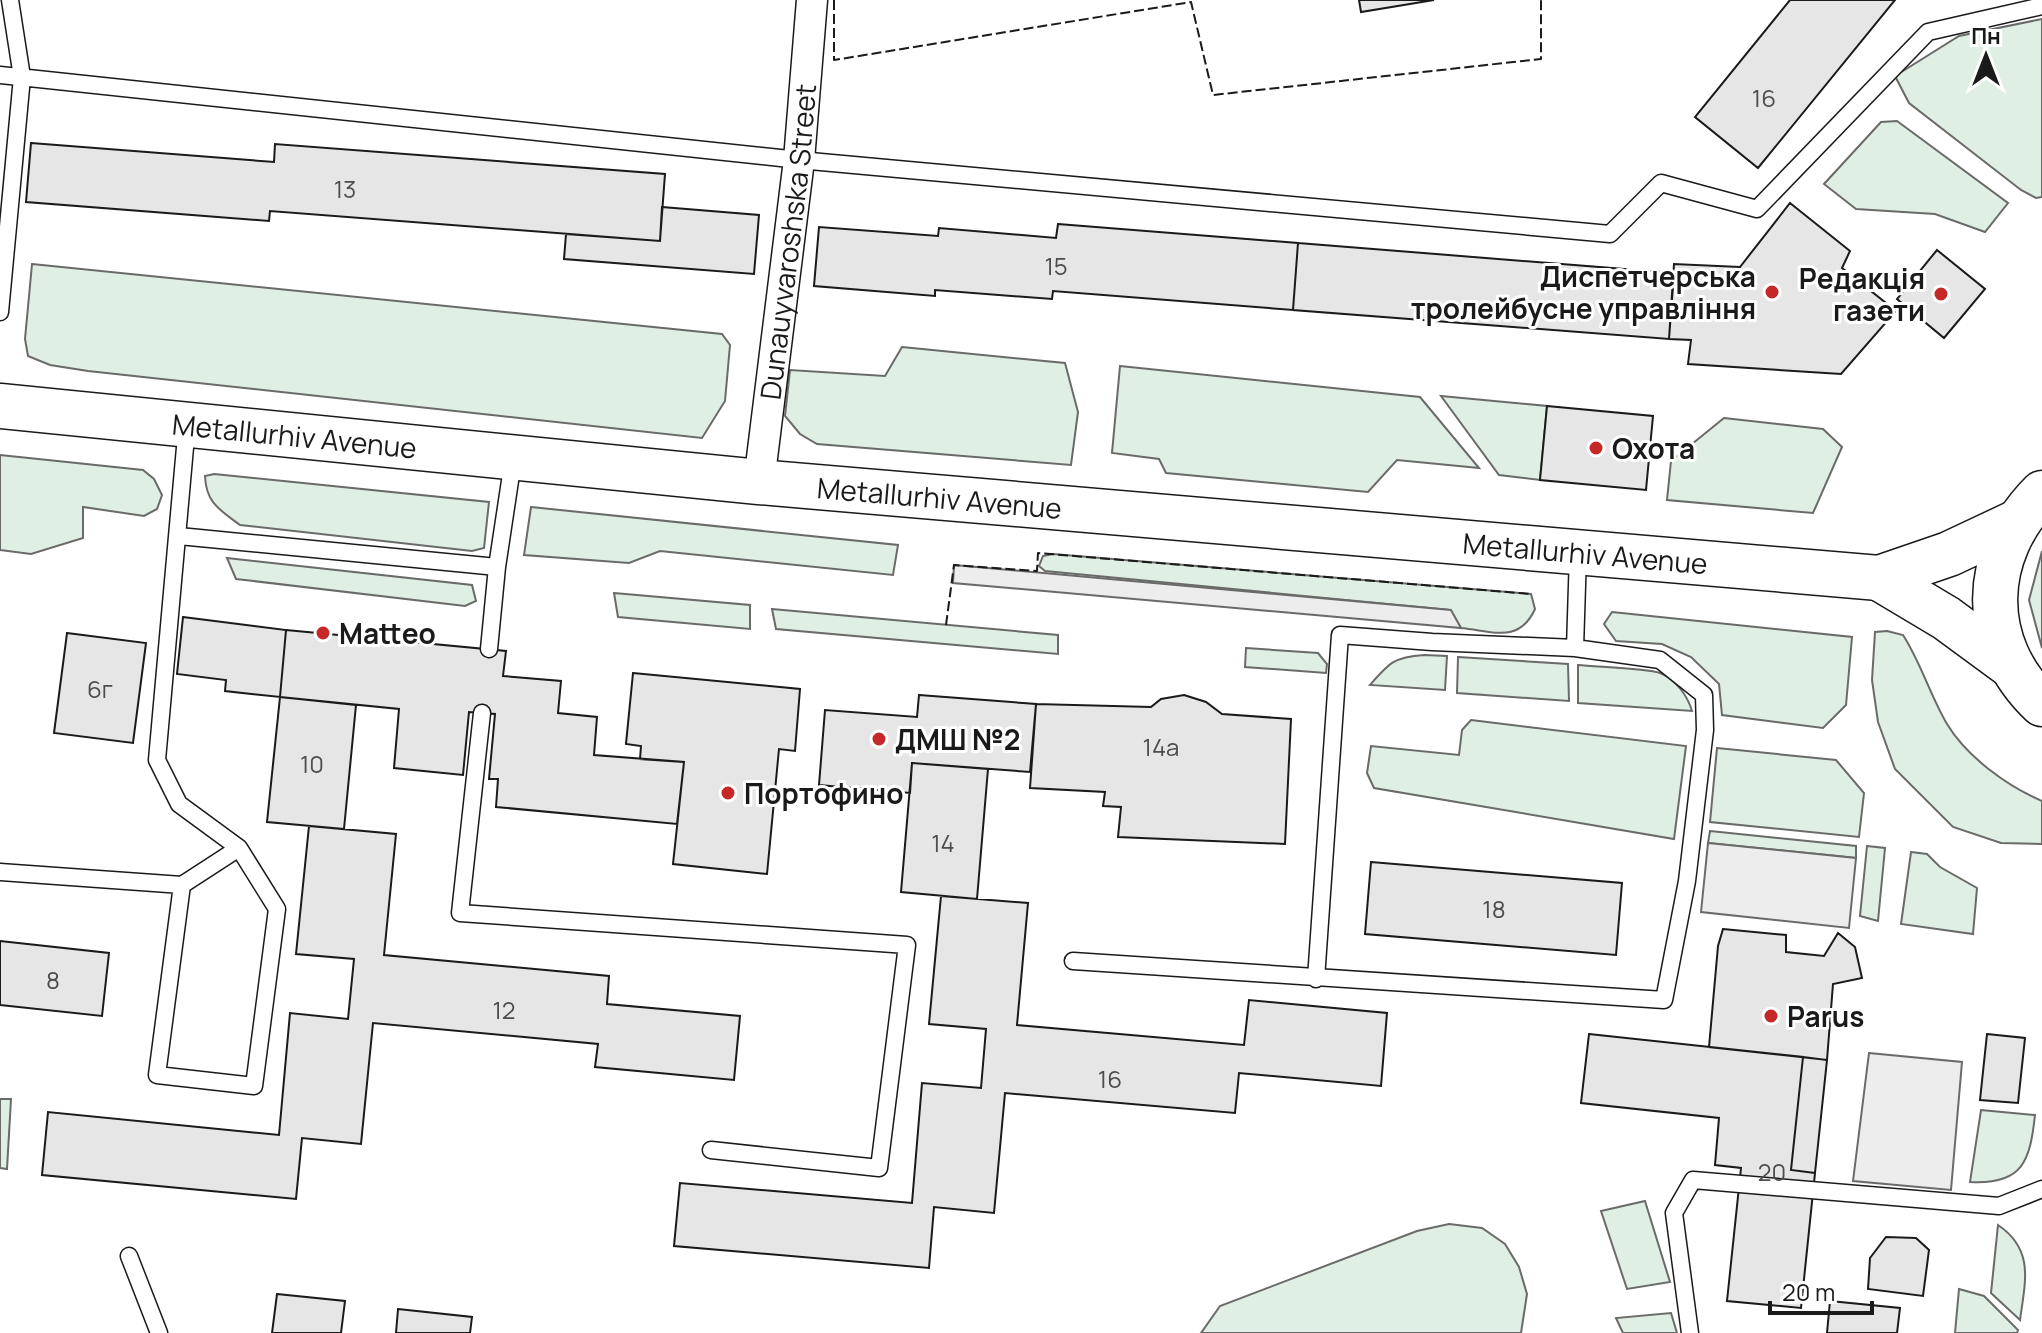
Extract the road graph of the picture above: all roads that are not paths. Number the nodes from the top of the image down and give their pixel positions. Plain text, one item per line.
1 (10, 0) edge
2 (812, 0) edge
3 (2042, 6) edge
4 (0, 75) edge
5 (22, 77) junction
6 (799, 160) junction
7 (0, 312) edge
8 (0, 406) edge
9 (187, 424) junction
10 (513, 459) junction
11 (759, 482) junction
12 (2029, 507) edge
13 (179, 536) junction
14 (1578, 552) junction
15 (497, 567) junction
16 (1879, 578) junction
17 (1575, 648) junction
18 (489, 649) dead end
19 (2010, 665) junction
20 (2042, 704) edge
21 (482, 713) dead end
22 (239, 848) junction
23 (0, 872) edge
24 (182, 885) junction
25 (1073, 961) dead end
26 (1316, 979) junction
27 (711, 1150) dead end
28 (2042, 1189) edge
29 (129, 1256) dead end
30 (159, 1333) edge
31 (1690, 1333) edge

1 - 5 lane
2 - 6 street, Dunauyvaroshska Street
3 - 6 lane
4 - 5 lane
5 - 6 lane
5 - 7 lane
6 - 11 street, Dunauyvaroshska Street
8 - 9 street, Metallurhiv Avenue
9 - 10 street, Metallurhiv Avenue
9 - 13 lane
10 - 11 street, Metallurhiv Avenue
10 - 15 lane
11 - 14 street, Metallurhiv Avenue
12 - 16 street, Metallurhiv Avenue
12 - 19 street
13 - 15 lane
13 - 22 lane
14 - 16 street, Metallurhiv Avenue
14 - 17 lane
15 - 18 lane
16 - 19 street, Metallurhiv Avenue
17 - 26 lane
17 - 26 lane
19 - 20 street
21 - 27 lane
22 - 24 lane
22 - 24 lane
23 - 24 lane
25 - 26 lane
28 - 31 lane
29 - 30 lane

